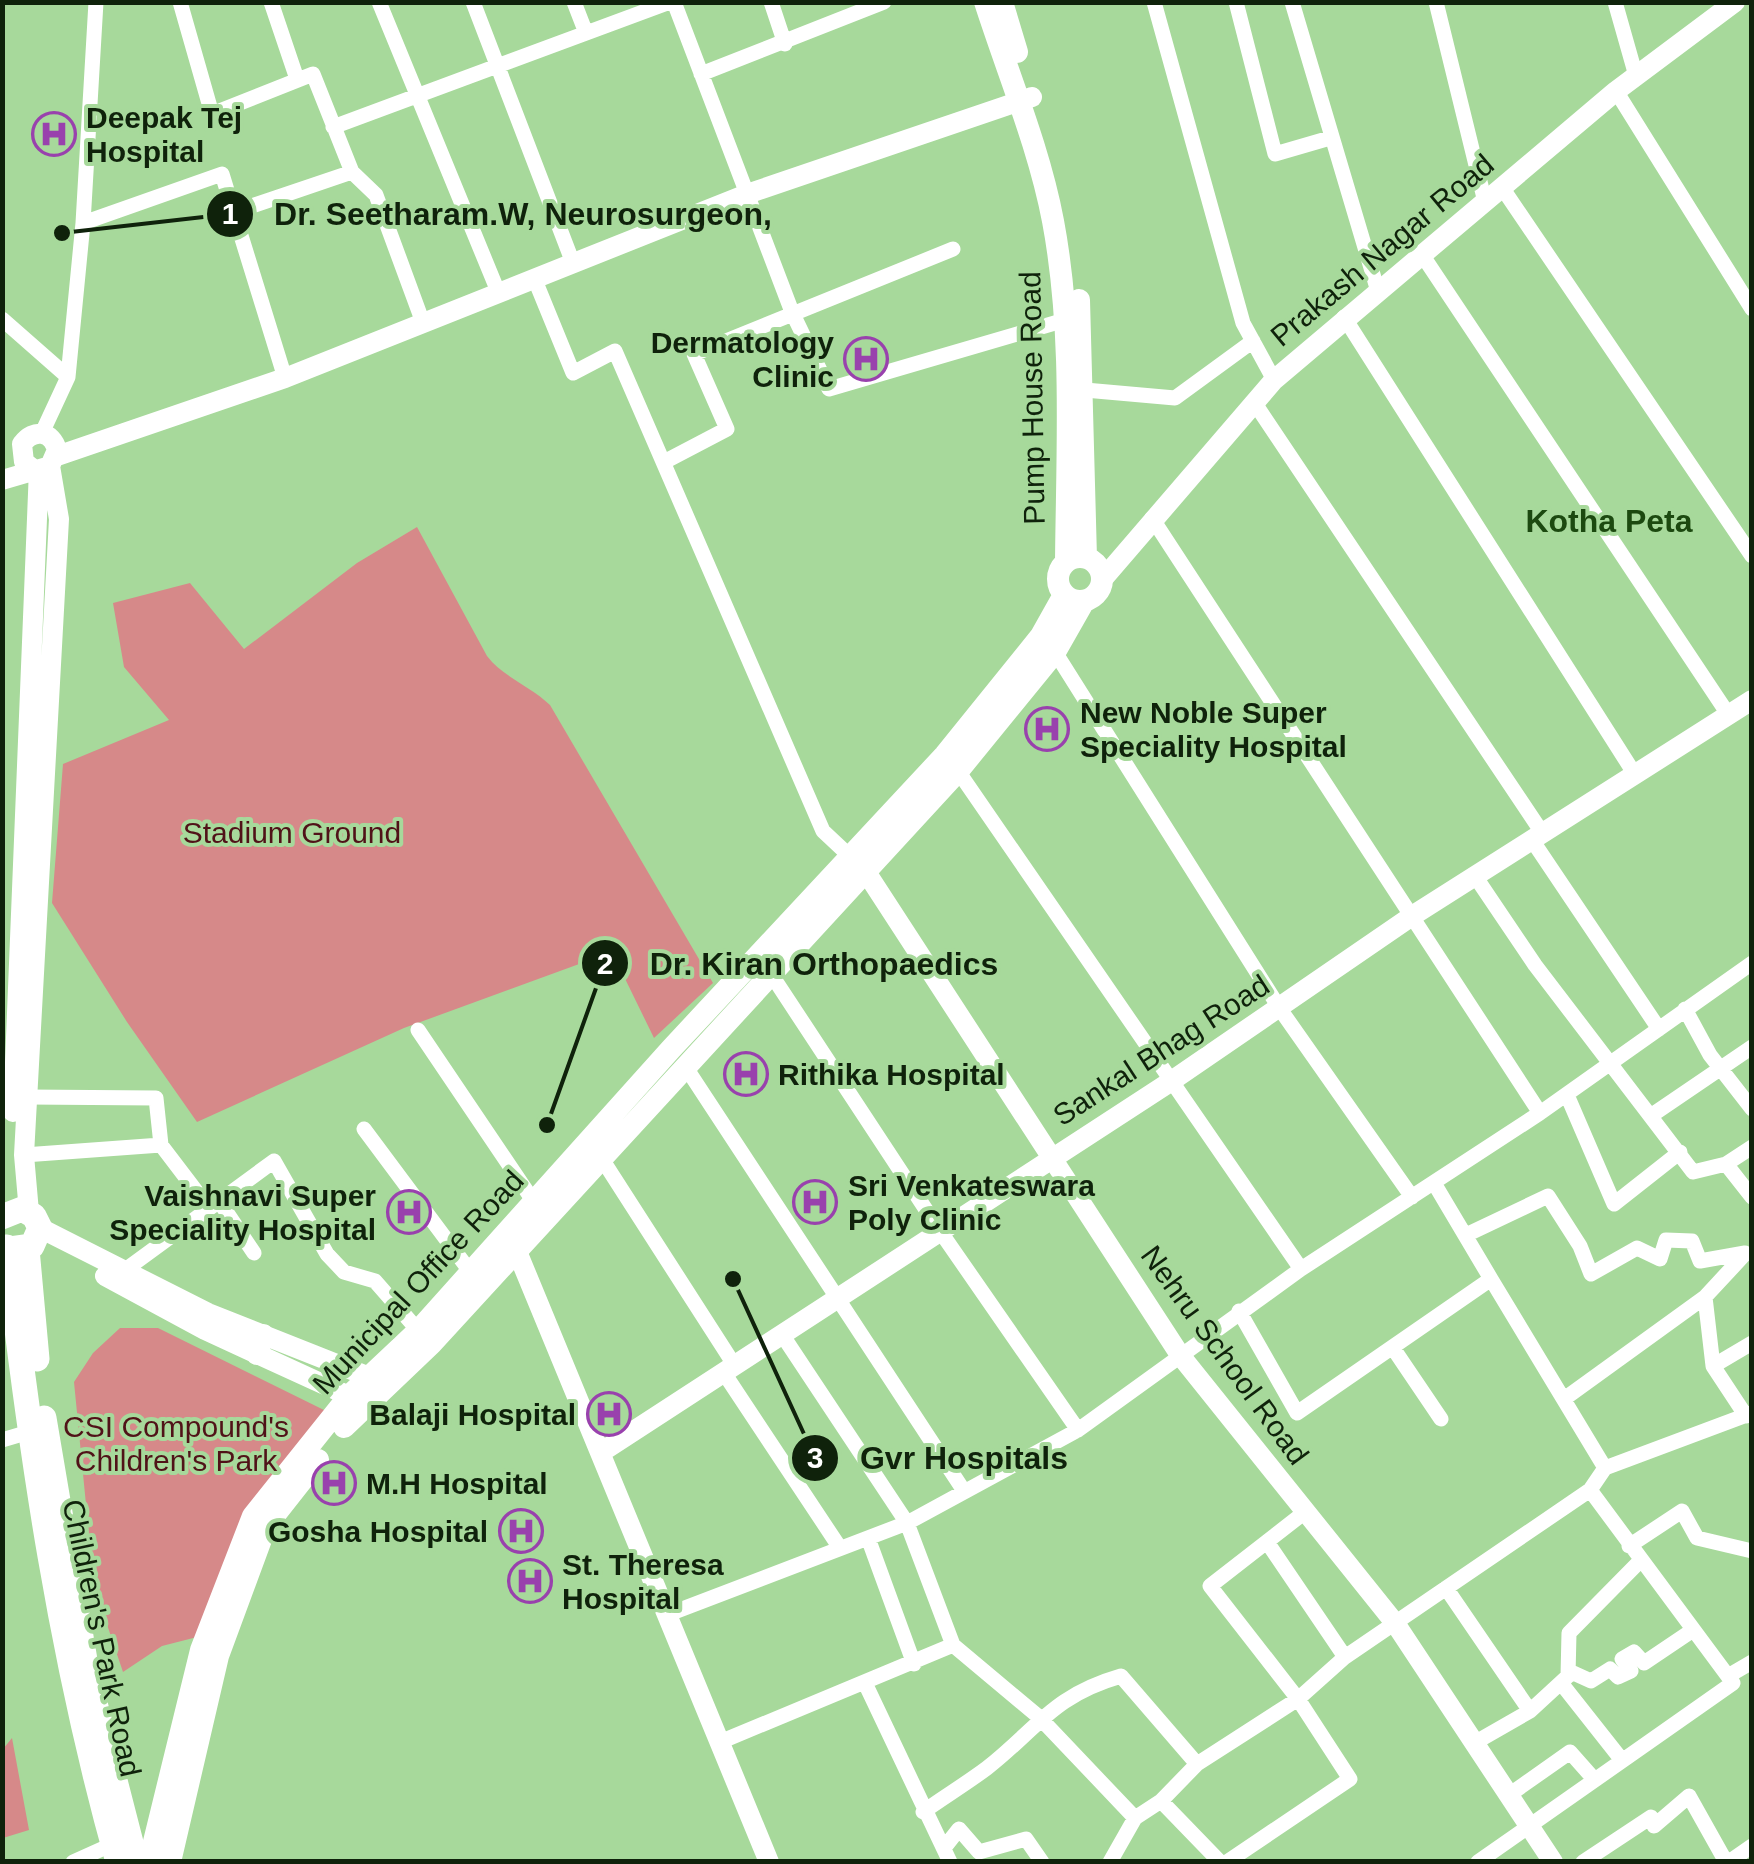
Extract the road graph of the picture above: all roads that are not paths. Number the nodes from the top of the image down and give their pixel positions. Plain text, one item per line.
1 (114, 2) edge
2 (180, 2) edge
3 (270, 2) edge
4 (380, 2) edge
5 (474, 2) edge
6 (574, 2) edge
7 (672, 2) edge
8 (771, 2) edge
9 (884, 2) edge
10 (986, 2) edge
11 (1002, 2) edge
12 (1154, 2) edge
13 (1236, 2) edge
14 (1292, 2) edge
15 (1436, 2) edge
16 (1614, 2) edge
17 (1734, 2) edge
18 (95, 5) edge
19 (586, 34) junction
20 (786, 44) junction
21 (497, 66) junction
22 (701, 74) junction
23 (1636, 76) junction
24 (297, 79) junction
25 (1616, 90) junction
26 (414, 96) junction
27 (1024, 100) junction
28 (334, 127) junction
29 (1330, 138) junction
30 (352, 172) junction
31 (1503, 189) junction
32 (747, 194) junction
33 (1485, 202) junction
34 (234, 212) junction
35 (84, 223) junction
36 (953, 248) dead end
37 (1422, 253) junction
38 (573, 263) junction
39 (535, 280) junction
40 (1377, 288) junction
41 (499, 294) junction
42 (1749, 298) edge
43 (792, 312) junction
44 (1344, 317) junction
45 (2, 320) edge
46 (422, 320) junction
47 (1065, 320) junction
48 (1253, 341) junction
49 (68, 378) junction
50 (284, 378) junction
51 (1274, 380) junction
52 (1084, 390) junction
53 (1256, 406) junction
54 (42, 433) junction
55 (22, 444) junction
56 (2, 458) edge
57 (664, 462) junction
58 (45, 465) junction
59 (2, 480) edge
60 (1152, 518) junction
61 (1752, 556) edge
62 (1076, 560) junction
63 (1102, 580) junction
64 (1074, 598) junction
65 (1055, 652) junction
66 (1752, 700) edge
67 (1728, 714) junction
68 (958, 771) junction
69 (1634, 773) junction
70 (1537, 837) junction
71 (858, 864) junction
72 (1475, 876) junction
73 (1412, 916) junction
74 (1752, 963) edge
75 (771, 974) junction
76 (1280, 1009) junction
77 (1684, 1009) junction
78 (1659, 1028) junction
79 (418, 1030) dead end
80 (1752, 1047) edge
81 (1610, 1063) junction
82 (685, 1066) junction
83 (1722, 1070) junction
84 (1170, 1082) junction
85 (1567, 1095) junction
86 (28, 1097) junction
87 (1752, 1109) edge
88 (1540, 1113) junction
89 (1652, 1114) junction
90 (364, 1129) dead end
91 (162, 1145) junction
92 (1752, 1147) edge
93 (1680, 1152) junction
94 (24, 1155) junction
95 (1051, 1158) junction
96 (602, 1159) junction
97 (1726, 1164) junction
98 (1434, 1182) junction
99 (1412, 1197) junction
100 (1752, 1197) edge
101 (534, 1202) junction
102 (214, 1204) junction
103 (17, 1227) edge
104 (940, 1231) junction
105 (1468, 1234) junction
106 (516, 1250) junction
107 (254, 1253) dead end
108 (1748, 1255) edge
109 (1301, 1269) junction
110 (125, 1270) junction
111 (475, 1279) junction
112 (1491, 1280) junction
113 (1705, 1297) junction
114 (838, 1300) junction
115 (1239, 1311) junction
116 (783, 1336) junction
117 (424, 1338) junction
118 (1752, 1343) edge
119 (260, 1344) junction
120 (1393, 1348) junction
121 (1180, 1355) junction
122 (1714, 1366) junction
123 (729, 1369) junction
124 (373, 1384) junction
125 (1564, 1399) junction
126 (355, 1401) junction
127 (1749, 1415) edge
128 (1442, 1419) dead end
129 (1078, 1430) junction
130 (28, 1432) junction
131 (2, 1440) edge
132 (603, 1451) junction
133 (1605, 1468) junction
134 (1590, 1490) junction
135 (964, 1491) junction
136 (1305, 1512) junction
137 (907, 1522) junction
138 (868, 1538) junction
139 (1268, 1542) junction
140 (1629, 1546) junction
141 (840, 1548) junction
142 (1752, 1550) edge
143 (1640, 1561) junction
144 (1446, 1588) junction
145 (670, 1614) junction
146 (1395, 1622) junction
147 (1693, 1630) junction
148 (954, 1646) junction
149 (1345, 1657) junction
150 (1752, 1662) edge
151 (914, 1664) junction
152 (1728, 1676) junction
153 (1565, 1677) junction
154 (865, 1684) junction
155 (1298, 1699) junction
156 (1530, 1711) junction
157 (1040, 1716) junction
158 (720, 1742) junction
159 (1476, 1742) junction
160 (1622, 1759) junction
161 (1197, 1764) junction
162 (1593, 1778) junction
163 (1509, 1795) junction
164 (1161, 1801) junction
165 (923, 1812) junction
166 (1134, 1818) junction
167 (1530, 1826) junction
168 (1752, 1846) edge
169 (116, 1853) edge
170 (947, 1855) edge
171 (72, 1862) edge
172 (136, 1862) edge
173 (148, 1862) edge
174 (170, 1862) edge
175 (770, 1862) edge
176 (1042, 1862) edge
177 (1110, 1862) edge
178 (1224, 1862) edge
179 (1478, 1862) edge
180 (1553, 1862) edge
181 (1583, 1862) edge
182 (1728, 1862) edge

1 - 18 street
2 - 24 street
3 - 24 street
4 - 26 street
5 - 21 street
6 - 19 street
7 - 19 street
7 - 22 street
8 - 20 street
9 - 20 street
10 - 27 main road, Pump House Road
11 - 27 main road
12 - 48 street
13 - 29 street
14 - 29 street
15 - 33 street
16 - 23 street
17 - 23 street, Prakash Nagar Road
18 - 35 street
19 - 21 street
20 - 22 street
21 - 26 street
21 - 38 street
22 - 32 street
23 - 25 street, Prakash Nagar Road
24 - 28 street
25 - 31 street, Prakash Nagar Road
25 - 42 street
26 - 28 street
26 - 41 street
27 - 32 street
27 - 47 main road, Pump House Road
27 - 52 main road
28 - 30 street
29 - 40 street
30 - 34 street
30 - 46 street
31 - 33 street, Prakash Nagar Road
31 - 61 street
32 - 38 street
32 - 43 street
33 - 37 street, Prakash Nagar Road
34 - 35 street
34 - 50 street
35 - 49 street
36 - 43 street
37 - 40 street, Prakash Nagar Road
37 - 67 street
38 - 39 street
39 - 41 street
39 - 57 street
40 - 44 street, Prakash Nagar Road
41 - 46 street
43 - 47 street
43 - 57 street
44 - 51 street, Prakash Nagar Road
44 - 69 street
45 - 49 street
46 - 50 street
47 - 62 main road, Pump House Road
48 - 51 street
48 - 52 street
49 - 54 street
50 - 58 street
51 - 53 street, Prakash Nagar Road
52 - 62 main road
53 - 60 street, Prakash Nagar Road
53 - 70 street
54 - 55 street
54 - 58 street
55 - 56 street
55 - 58 street
57 - 71 street
58 - 59 street
58 - 86 street
58 - 103 street
60 - 63 street, Prakash Nagar Road
60 - 73 street
62 - 63 main road
62 - 64 main road
63 - 64 main road
64 - 65 main road, Municipal Office Road
64 - 71 main road, Municipal Office Road
65 - 68 main road, Municipal Office Road
65 - 76 street
66 - 67 street, Sankal Bhag Road
67 - 69 street, Sankal Bhag Road
68 - 71 main road, Municipal Office Road
68 - 84 street
69 - 70 street, Sankal Bhag Road
70 - 72 street, Sankal Bhag Road
70 - 78 street
71 - 75 main road, Municipal Office Road
71 - 95 street, Nehru School Road
71 - 101 main road, Municipal Office Road
72 - 73 street, Sankal Bhag Road
72 - 81 street
73 - 76 street, Sankal Bhag Road
73 - 88 street
74 - 77 street
75 - 82 main road, Municipal Office Road
75 - 104 street
76 - 84 street, Sankal Bhag Road
76 - 99 street
77 - 78 street
77 - 83 street
78 - 81 street
79 - 101 street
80 - 83 street
81 - 85 street
81 - 89 street
82 - 96 main road, Municipal Office Road
82 - 114 street
83 - 87 street
83 - 89 street
84 - 95 street, Sankal Bhag Road
84 - 109 street
85 - 88 street
85 - 93 street
86 - 91 street
86 - 94 street
88 - 98 street
89 - 93 street
90 - 111 street
91 - 94 street
91 - 102 street
92 - 97 street
93 - 97 street
94 - 103 street
95 - 104 street, Sankal Bhag Road
95 - 121 street, Nehru School Road
96 - 106 main road, Municipal Office Road
96 - 123 street
97 - 100 street
98 - 99 street
98 - 105 street
99 - 109 street
101 - 111 main road, Municipal Office Road
102 - 107 street
102 - 110 street
102 - 117 street
103 - 110 street
103 - 119 street
103 - 130 main road, Children's Park Road
103 - 172 main road, Children's Park Road
104 - 114 street, Sankal Bhag Road
104 - 129 street
105 - 108 street
105 - 112 street
106 - 111 main road, Municipal Office Road
106 - 132 street
108 - 113 street
109 - 115 street
110 - 119 street
111 - 117 main road, Municipal Office Road
112 - 120 street
112 - 125 street
113 - 122 street
113 - 125 street
114 - 116 street, Sankal Bhag Road
114 - 135 street
115 - 120 street
115 - 121 street
116 - 123 street, Sankal Bhag Road
116 - 137 street
117 - 124 main road, Municipal Office Road
118 - 122 street
119 - 124 street
119 - 126 street
120 - 128 street
121 - 129 street
121 - 136 street, Nehru School Road
122 - 127 street
123 - 132 street, Sankal Bhag Road
123 - 141 street
124 - 126 main road, Municipal Office Road
125 - 133 street
126 - 173 main road, Municipal Office Road
126 - 174 main road, Municipal Office Road
127 - 133 street
129 - 135 street
130 - 131 street
130 - 169 main road, Children's Park Road
132 - 145 street
133 - 134 street
134 - 140 street
134 - 144 street
135 - 137 street
136 - 139 street
136 - 146 street, Nehru School Road
137 - 138 street
137 - 148 street
138 - 141 street
138 - 151 street
139 - 149 street
139 - 155 street
140 - 142 street
140 - 143 street
141 - 145 street
143 - 147 street
143 - 153 street
144 - 146 street
144 - 156 street
145 - 158 street
146 - 149 street
146 - 159 street, Nehru School Road
147 - 152 street
147 - 153 street
148 - 151 street
148 - 157 street
149 - 155 street
150 - 152 street
151 - 154 street
152 - 160 street
153 - 156 street
153 - 160 street
154 - 158 street
154 - 165 street
155 - 161 street
155 - 178 street
156 - 159 street
157 - 161 street
157 - 165 street
157 - 166 street
158 - 175 street
159 - 163 street, Nehru School Road
160 - 162 street
161 - 164 street
162 - 163 street
162 - 167 street
163 - 167 street, Nehru School Road
164 - 166 street
164 - 178 street
165 - 170 street
166 - 177 street
167 - 179 street
167 - 180 street, Nehru School Road
168 - 182 street
169 - 171 street
170 - 176 street
181 - 182 street

